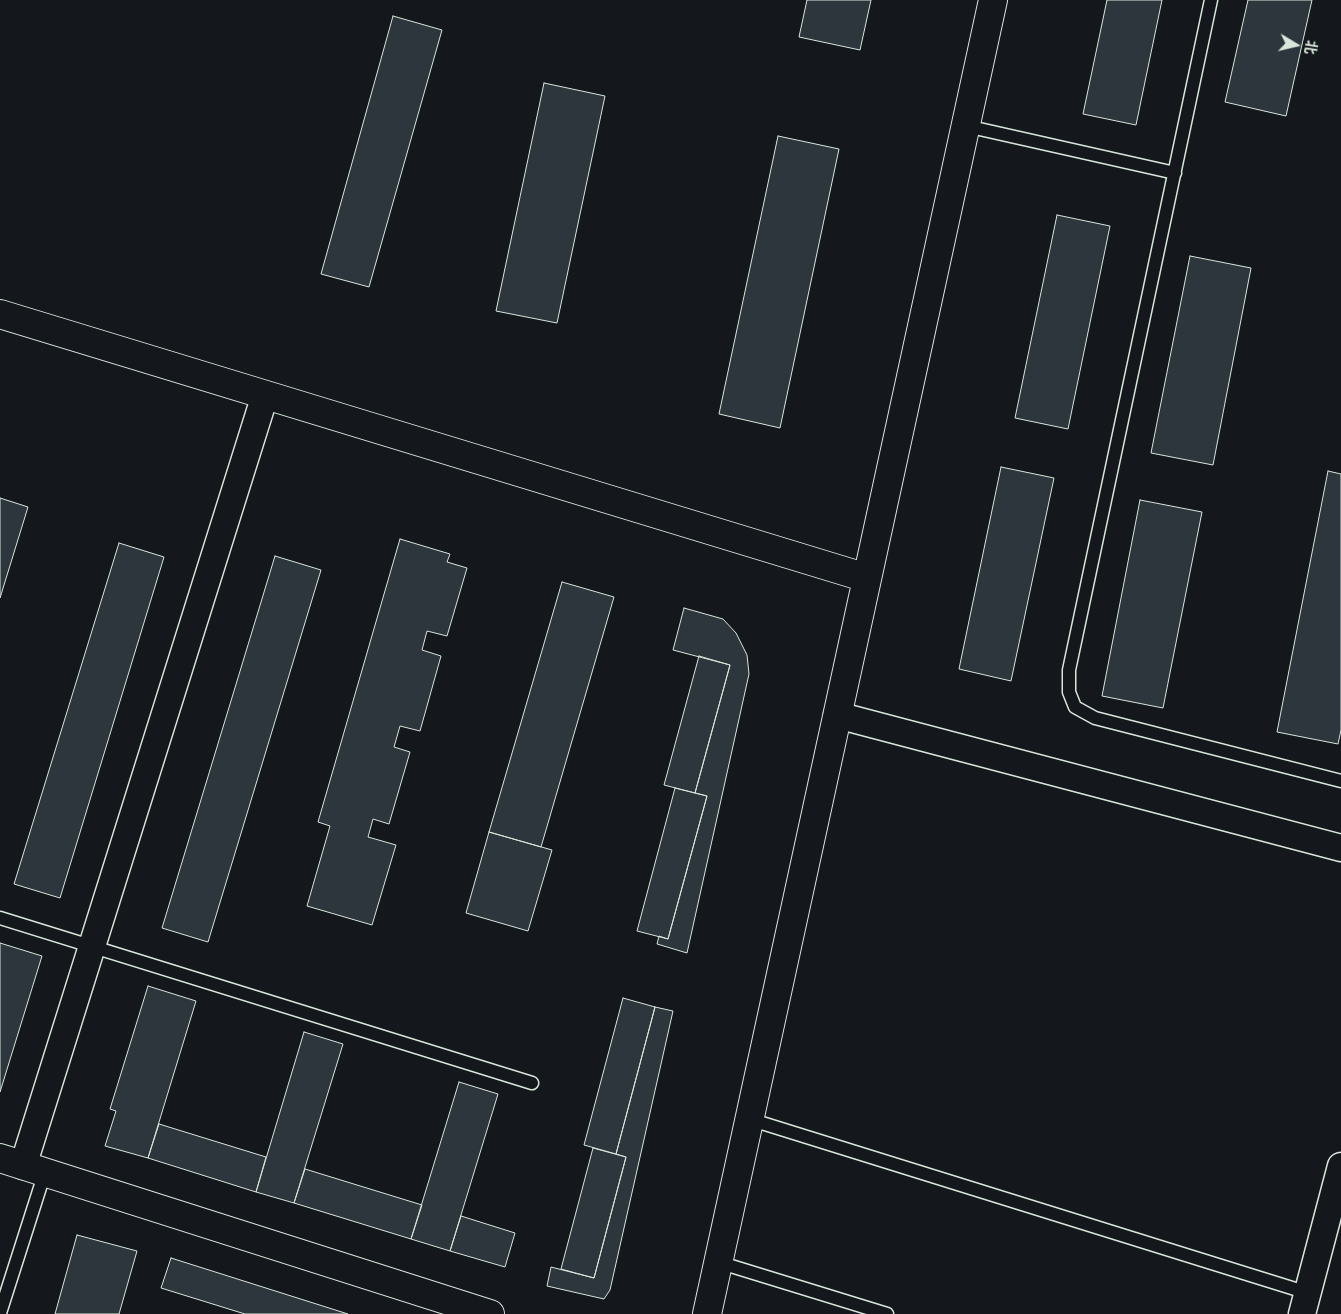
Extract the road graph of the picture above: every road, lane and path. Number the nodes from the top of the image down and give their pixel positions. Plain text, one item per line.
1 (993, 0) edge
2 (1211, 0) edge
3 (966, 126) junction
4 (1174, 172) junction
5 (0, 314) edge
6 (265, 395) junction
7 (867, 578) junction
8 (837, 715) junction
9 (1341, 781) edge
10 (1341, 848) edge
11 (0, 918) edge
12 (92, 946) junction
13 (532, 1083) dead end
14 (749, 1119) junction
15 (23, 1165) edge
16 (1341, 1166) edge
17 (718, 1262) junction
18 (1305, 1304) edge
19 (0, 1313) edge
20 (490, 1314) edge
21 (706, 1314) edge
22 (886, 1314) edge

1 - 3 street
2 - 4 lane
3 - 4 lane
3 - 7 street
4 - 9 lane
5 - 6 street
6 - 7 street
6 - 12 street
7 - 8 street
8 - 10 street
8 - 14 street
11 - 12 lane
12 - 13 lane
12 - 15 street
14 - 17 street
14 - 18 lane
15 - 19 lane
15 - 20 street
16 - 18 street
17 - 21 street
17 - 22 lane

